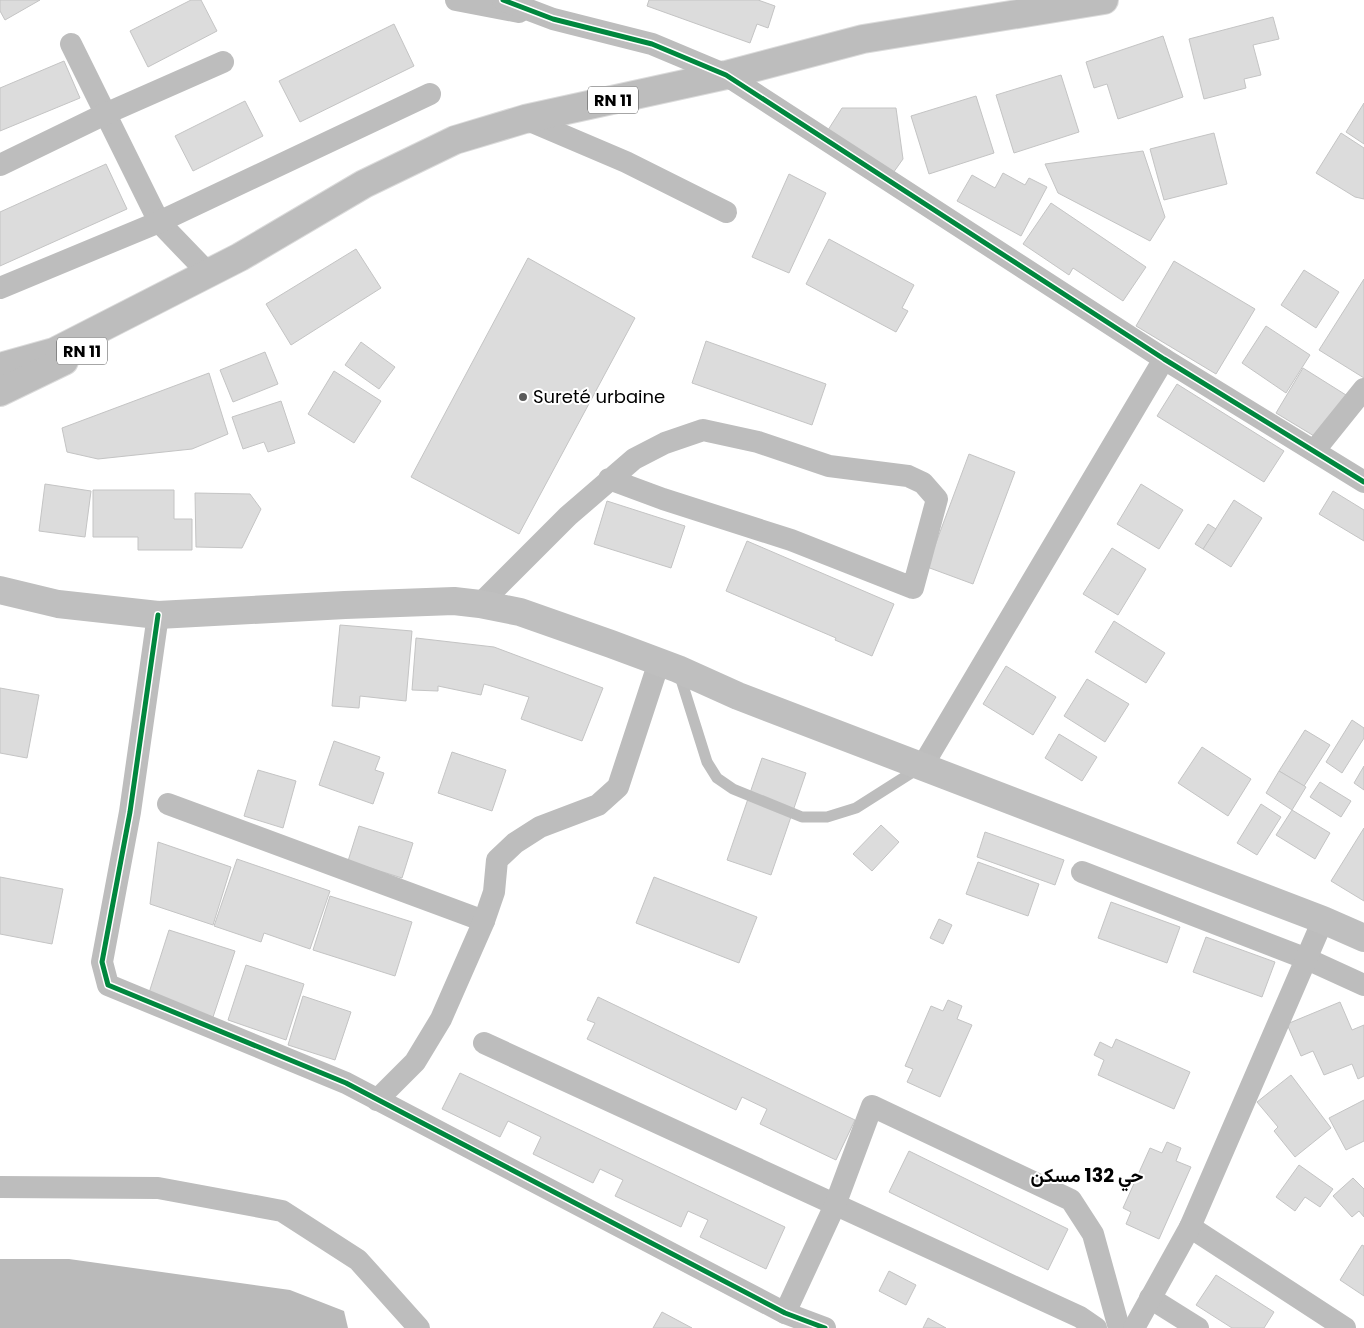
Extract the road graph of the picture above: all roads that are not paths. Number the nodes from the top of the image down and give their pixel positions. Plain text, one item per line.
1 (456, 0) edge
2 (503, 0) edge
3 (1104, 0) edge
4 (553, 19) junction
5 (71, 44) dead end
6 (223, 62) dead end
7 (726, 75) junction
8 (430, 94) dead end
9 (105, 114) junction
10 (525, 119) junction
11 (0, 165) edge
12 (726, 212) dead end
13 (159, 222) junction
14 (208, 273) junction
15 (0, 288) edge
16 (156, 299) junction
17 (1164, 359) junction
18 (0, 367) edge
19 (1364, 389) edge
20 (0, 392) edge
21 (1314, 451) junction
22 (609, 479) junction
23 (1364, 482) edge
24 (0, 590) edge
25 (480, 604) junction
26 (158, 616) junction
27 (668, 665) junction
28 (923, 765) junction
29 (168, 804) dead end
30 (1082, 872) dead end
31 (1323, 920) junction
32 (484, 921) junction
33 (1364, 938) edge
34 (1307, 959) junction
35 (1364, 985) edge
36 (484, 1043) dead end
37 (377, 1100) junction
38 (0, 1187) edge
39 (835, 1205) junction
40 (1190, 1227) junction
41 (1150, 1298) junction
42 (785, 1313) junction
43 (420, 1328) edge
44 (825, 1328) edge
45 (1096, 1328) edge
46 (1119, 1328) edge
47 (1134, 1328) edge
48 (1198, 1328) edge
49 (1344, 1328) edge

1 - 4 street
2 - 4 street
3 - 7 main road, RN 11
4 - 7 street
5 - 9 street
6 - 9 street
7 - 10 main road, RN 11
7 - 17 street
8 - 13 street
9 - 11 street
9 - 13 street
10 - 12 street
10 - 14 main road, RN 11
13 - 14 street
13 - 15 street
14 - 16 main road, RN 11
16 - 18 main road, RN 11
16 - 20 main road, RN 11
17 - 21 street
17 - 28 street
19 - 21 street
21 - 23 street
22 - 22 street
22 - 25 street
24 - 26 main road
25 - 26 main road
25 - 27 main road
26 - 37 street
27 - 28 main road
27 - 28 lane
27 - 32 street
28 - 31 main road
29 - 32 street
30 - 34 street
31 - 33 main road
31 - 34 street
32 - 37 street
34 - 35 street
34 - 40 street
36 - 39 street
37 - 42 street
38 - 43 street
39 - 42 street
39 - 45 street
39 - 46 street
40 - 41 street
40 - 49 street
41 - 47 street
41 - 48 street
42 - 44 street

